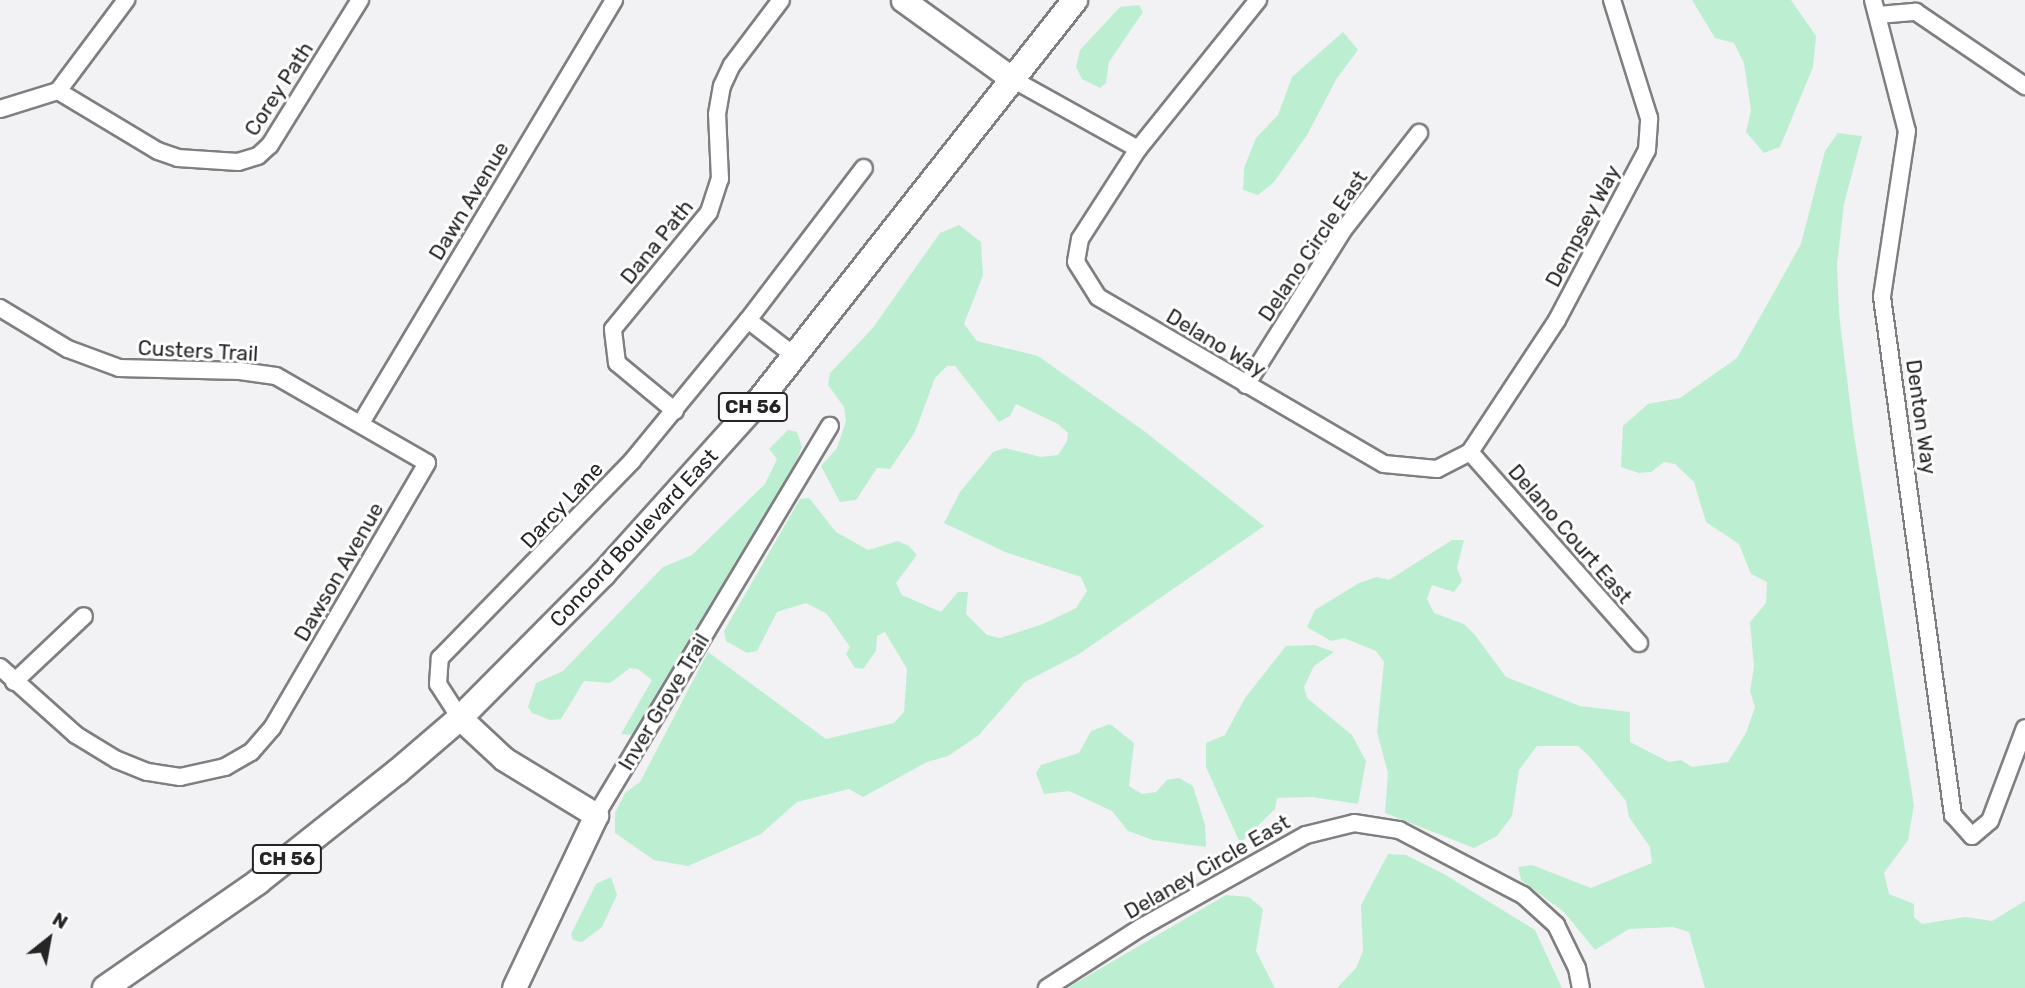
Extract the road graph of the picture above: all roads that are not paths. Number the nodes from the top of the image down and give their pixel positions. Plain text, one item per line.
1 (126, 0) edge
2 (360, 0) edge
3 (614, 0) edge
4 (781, 0) edge
5 (903, 0) edge
6 (1075, 0) edge
7 (1258, 0) edge
8 (1612, 0) edge
9 (1918, 6) edge
10 (1875, 8) edge
11 (1014, 80) junction
12 (2025, 86) edge
13 (58, 91) junction
14 (0, 110) edge
15 (1419, 133) dead end
16 (1138, 149) junction
17 (864, 167) dead end
18 (0, 308) edge
19 (748, 320) junction
20 (795, 356) junction
21 (1246, 385) junction
22 (675, 411) junction
23 (361, 423) junction
24 (830, 426) dead end
25 (1470, 452) junction
26 (427, 463) joint
27 (85, 616) dead end
28 (1639, 643) dead end
29 (0, 667) edge
30 (14, 682) junction
31 (460, 718) junction
32 (2025, 728) edge
33 (596, 815) junction
34 (105, 988) edge
35 (514, 988) edge
36 (1047, 988) edge
37 (1581, 988) edge

1 - 13 street
2 - 13 street, Corey Path
3 - 23 street, Dawn Avenue
4 - 22 street, Dana Path
5 - 11 street
6 - 11 main road, Concord Boulevard East / CH 56
7 - 16 street
8 - 25 street, Dempsey Way
9 - 10 street
9 - 12 street
10 - 32 street, Denton Way
11 - 16 street
11 - 20 main road, Concord Boulevard East / CH 56
13 - 14 street
15 - 21 street, Delano Circle East
16 - 21 street, Delano Way
17 - 19 street, Darcy Lane
18 - 23 street, Custers Trail
19 - 20 street
19 - 22 street, Darcy Lane
20 - 31 main road, Concord Boulevard East / CH 56
21 - 25 street, Delano Way
22 - 31 street, Darcy Lane
23 - 26 street, Custers Trail
24 - 33 street, Inver Grove Trail
25 - 28 street, Delano Court East
26 - 30 street, Dawson Avenue
27 - 30 street
29 - 30 street, Dawson Avenue
31 - 33 street
31 - 34 main road, Concord Boulevard East / CH 56
33 - 35 street, Inver Grove Trail
36 - 37 street, Delaney Circle East

